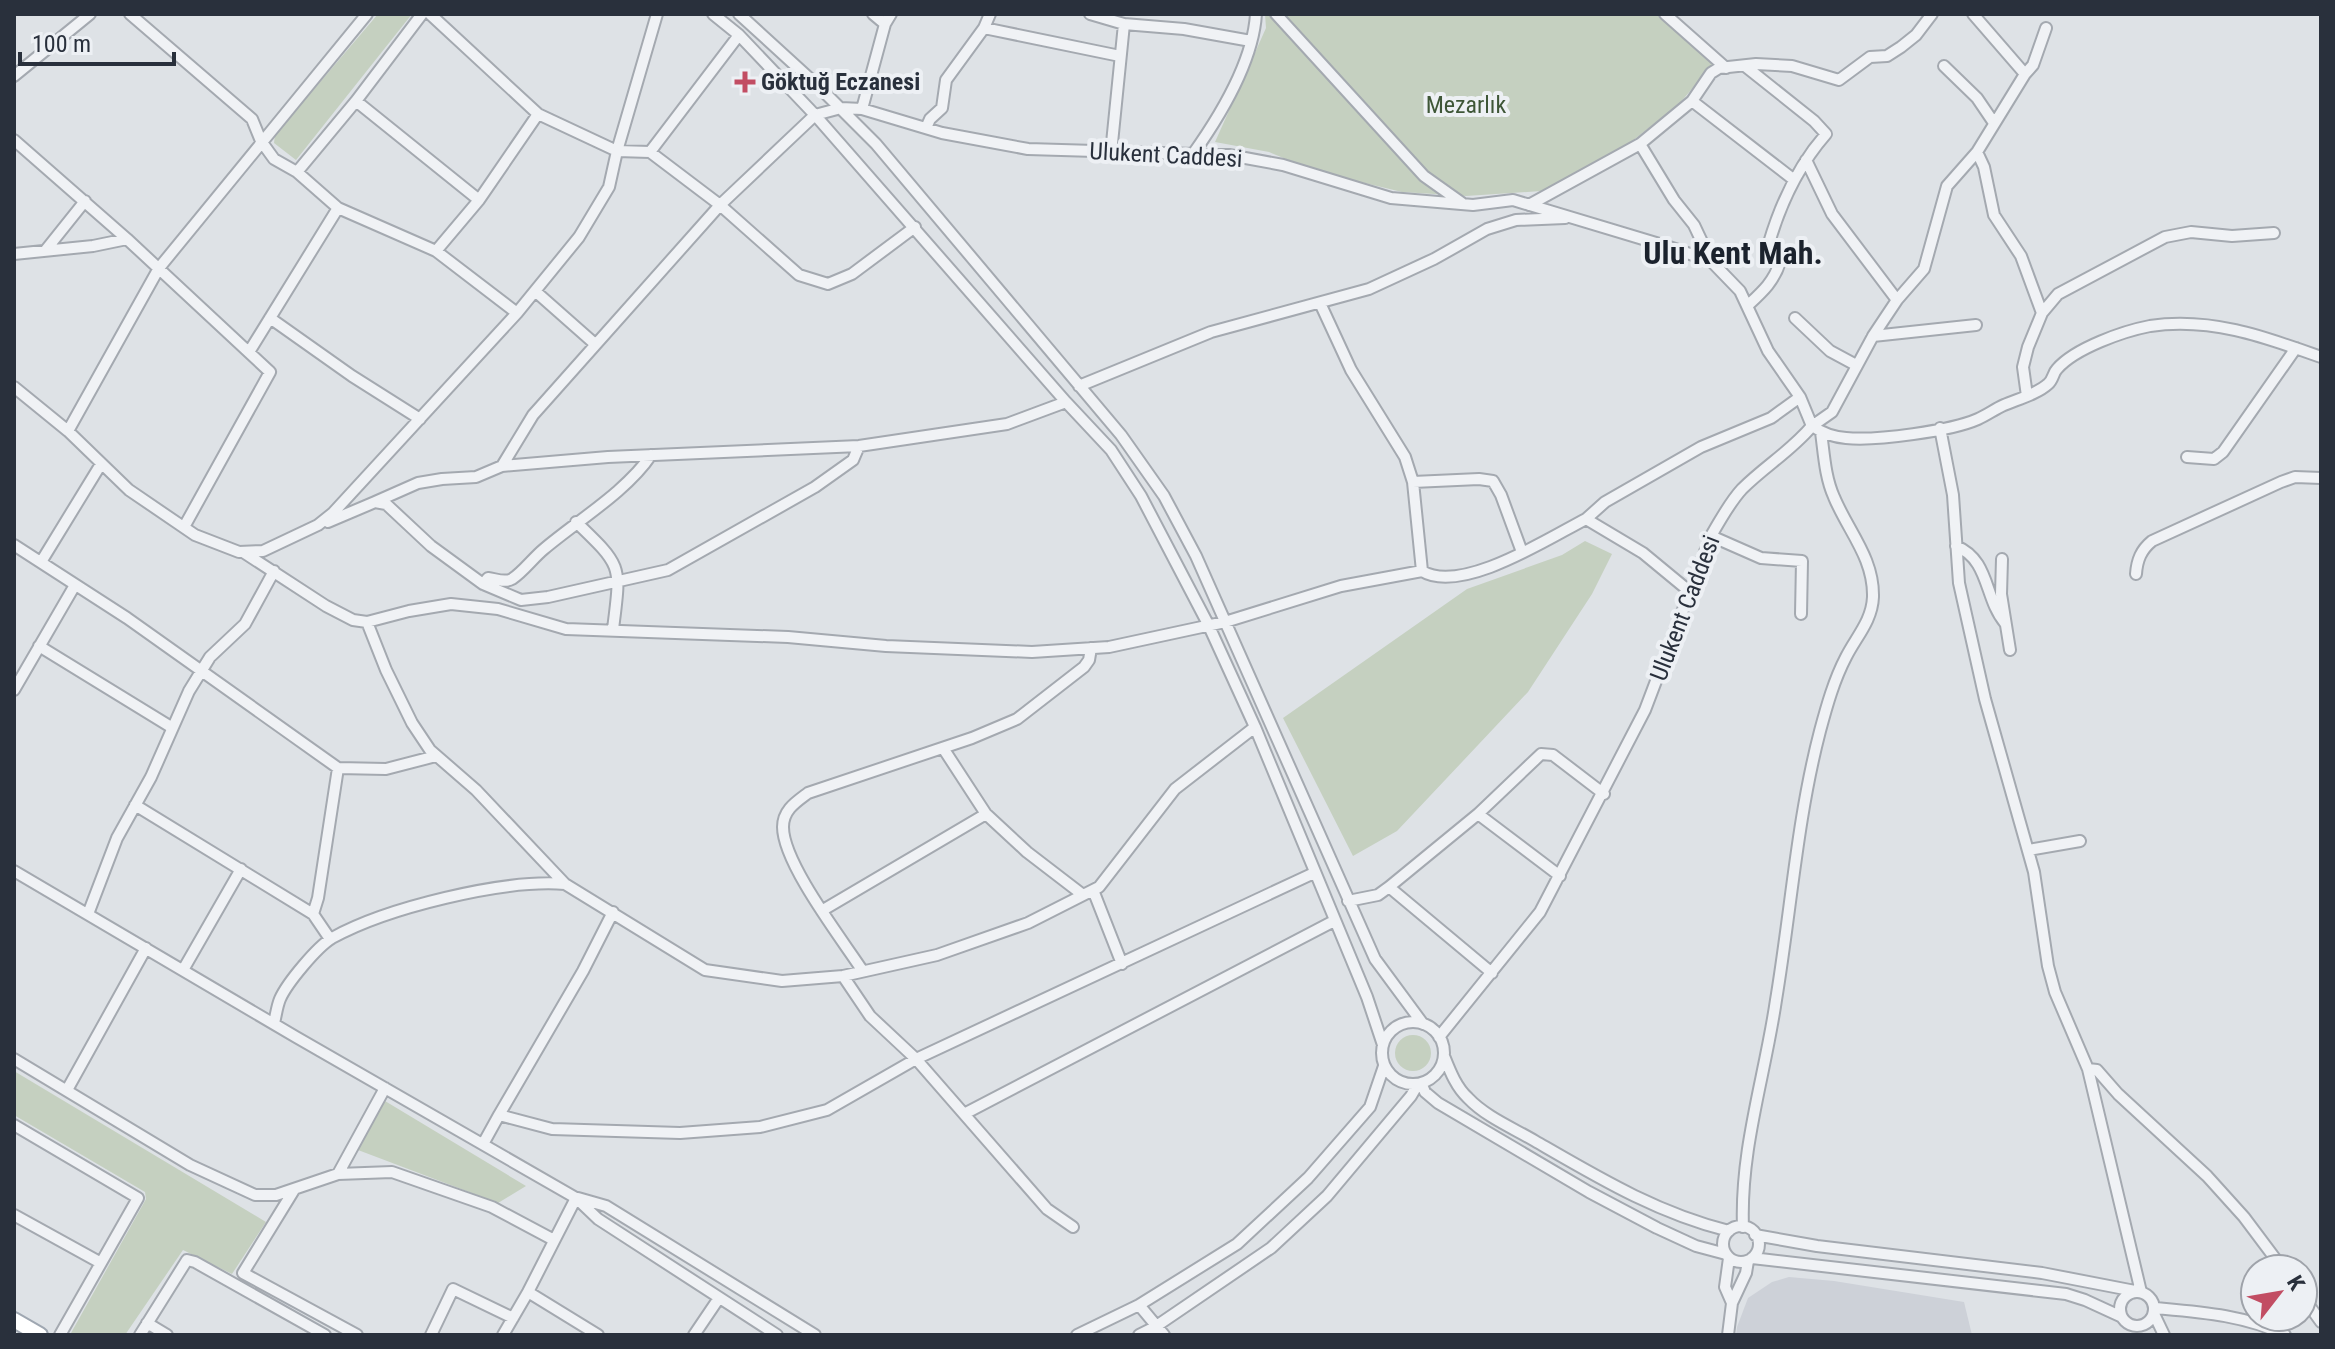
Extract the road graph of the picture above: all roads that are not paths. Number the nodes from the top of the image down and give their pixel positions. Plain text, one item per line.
1 (90, 14) edge
2 (130, 14) edge
3 (367, 14) edge
4 (422, 14) edge
5 (430, 14) edge
6 (657, 14) edge
7 (713, 14) edge
8 (739, 14) edge
9 (873, 14) edge
10 (990, 14) edge
11 (1090, 14) edge
12 (1256, 14) edge
13 (1276, 14) edge
14 (1665, 14) edge
15 (1932, 14) edge
16 (1973, 14) edge
17 (1111, 17) edge
18 (888, 19) edge
19 (1124, 24) junction
20 (984, 28) junction
21 (2046, 28) dead end
22 (739, 35) junction
23 (1251, 41) junction
24 (1120, 56) junction
25 (1745, 66) junction
26 (1944, 66) dead end
27 (1726, 68) junction
28 (17, 70) edge
29 (2025, 74) junction
30 (356, 101) junction
31 (1692, 101) junction
32 (841, 108) junction
33 (862, 109) junction
34 (538, 114) junction
35 (815, 115) junction
36 (1994, 123) junction
37 (926, 128) junction
38 (14, 140) edge
39 (261, 141) junction
40 (1640, 144) junction
41 (617, 151) junction
42 (650, 152) junction
43 (1977, 152) junction
44 (1111, 153) junction
45 (1193, 154) junction
46 (1806, 160) junction
47 (297, 172) junction
48 (1793, 179) junction
49 (479, 200) junction
50 (85, 201) junction
51 (1465, 204) junction
52 (720, 205) junction
53 (1529, 205) junction
54 (338, 208) junction
55 (1572, 218) junction
56 (915, 227) junction
57 (2274, 233) dead end
58 (127, 239) junction
59 (45, 251) junction
60 (436, 251) junction
61 (14, 254) edge
62 (1711, 261) junction
63 (159, 268) junction
64 (535, 291) junction
65 (1897, 300) junction
66 (1320, 303) junction
67 (1747, 306) junction
68 (517, 313) junction
69 (2042, 313) junction
70 (270, 318) junction
71 (1795, 318) dead end
72 (1976, 325) dead end
73 (1873, 336) junction
74 (595, 344) junction
75 (2296, 348) junction
76 (249, 352) junction
77 (2321, 357) edge
78 (1856, 365) junction
79 (1079, 386) junction
80 (14, 387) edge
81 (2027, 396) junction
82 (1800, 397) junction
83 (1066, 402) junction
84 (420, 419) junction
85 (1940, 428) junction
86 (1817, 429) junction
87 (68, 431) junction
88 (859, 446) junction
89 (651, 455) junction
90 (2187, 457) dead end
91 (101, 464) junction
92 (502, 466) junction
93 (2321, 478) edge
94 (1413, 482) junction
95 (375, 502) junction
96 (1586, 519) junction
97 (576, 522) junction
98 (318, 525) junction
99 (184, 527) junction
100 (1711, 536) junction
101 (14, 545) edge
102 (1956, 546) junction
103 (243, 552) junction
104 (1522, 552) junction
105 (2002, 559) dead end
106 (41, 562) junction
107 (274, 571) junction
108 (1422, 571) junction
109 (2136, 574) dead end
110 (619, 583) junction
111 (483, 584) junction
112 (75, 585) junction
113 (1689, 591) junction
114 (1801, 614) dead end
115 (367, 622) junction
116 (1225, 622) junction
117 (2005, 623) junction
118 (1208, 624) junction
119 (613, 629) junction
120 (39, 646) junction
121 (1091, 648) junction
122 (2010, 650) dead end
123 (201, 672) junction
124 (14, 690) edge
125 (171, 727) junction
126 (1255, 727) junction
127 (943, 748) junction
128 (436, 756) junction
129 (338, 768) junction
130 (1604, 794) junction
131 (135, 805) junction
132 (986, 814) junction
133 (1478, 814) junction
134 (2080, 841) dead end
135 (2028, 850) junction
136 (241, 869) junction
137 (14, 871) edge
138 (1314, 873) junction
139 (1560, 876) junction
140 (565, 884) junction
141 (1389, 887) junction
142 (1088, 893) junction
143 (1348, 901) junction
144 (823, 910) junction
145 (613, 912) junction
146 (88, 914) junction
147 (313, 914) junction
148 (1334, 921) junction
149 (330, 939) junction
150 (146, 948) junction
151 (1122, 964) junction
152 (183, 970) junction
153 (862, 970) junction
154 (1492, 973) junction
155 (843, 976) junction
156 (274, 1023) junction
157 (1423, 1024) junction
158 (1439, 1037) junction
159 (1383, 1045) junction
160 (1444, 1056) junction
161 (14, 1059) edge
162 (916, 1059) junction
163 (1384, 1066) junction
164 (2088, 1069) junction
165 (1419, 1084) junction
166 (385, 1088) junction
167 (67, 1090) junction
168 (966, 1113) junction
169 (499, 1115) junction
170 (14, 1125) edge
171 (483, 1144) junction
172 (338, 1174) junction
173 (294, 1190) junction
174 (576, 1198) junction
175 (14, 1215) edge
176 (1073, 1227) dead end
177 (1743, 1227) junction
178 (1729, 1231) junction
179 (1755, 1235) junction
180 (554, 1240) junction
181 (2271, 1253) edge
182 (1727, 1256) junction
183 (1750, 1259) junction
184 (101, 1263) junction
185 (2138, 1291) junction
186 (528, 1292) junction
187 (719, 1298) junction
188 (1732, 1303) junction
189 (1139, 1305) junction
190 (2154, 1311) junction
191 (513, 1318) junction
192 (14, 1320) edge
193 (2127, 1321) junction
194 (147, 1323) junction
195 (1160, 1331) edge
196 (40, 1335) edge
197 (60, 1335) edge
198 (140, 1335) edge
199 (167, 1335) edge
200 (325, 1335) edge
201 (357, 1335) edge
202 (431, 1335) edge
203 (503, 1335) edge
204 (598, 1335) edge
205 (694, 1335) edge
206 (777, 1335) edge
207 (815, 1335) edge
208 (1077, 1335) edge
209 (1139, 1335) edge
210 (1728, 1335) edge
211 (2139, 1335) edge
212 (2164, 1335) edge
213 (2285, 1335) edge

1 - 28 street
2 - 39 street
3 - 39 street
4 - 30 street
5 - 34 street
6 - 41 street
7 - 22 street
8 - 32 street
9 - 18 street
10 - 20 street
11 - 17 street
12 - 23 street
13 - 51 street
14 - 27 street
15 - 25 street
16 - 29 street
17 - 19 street
18 - 33 street
19 - 23 street
19 - 24 street
20 - 24 street
20 - 37 street
21 - 29 street
22 - 35 street
22 - 42 street
23 - 45 street
24 - 44 street
25 - 27 street
25 - 46 street
26 - 36 street
27 - 31 street
29 - 36 street
30 - 47 street
30 - 49 street
31 - 40 street
31 - 48 street
32 - 33 street, Ulukent Caddesi
32 - 35 street, Ulukent Caddesi
32 - 79 street
33 - 37 street, Ulukent Caddesi
34 - 41 street
34 - 49 street
35 - 52 street
35 - 56 street
36 - 43 street
37 - 44 street, Ulukent Caddesi
38 - 50 street
39 - 47 street
39 - 63 street
40 - 53 street
40 - 62 street
41 - 42 street
41 - 64 street
42 - 52 street
43 - 65 street
43 - 69 street
44 - 45 street, Ulukent Caddesi
45 - 51 street, Ulukent Caddesi
46 - 48 street
46 - 65 street
47 - 54 street
48 - 67 street
49 - 60 street
50 - 58 street
50 - 59 street
51 - 53 street, Ulukent Caddesi
52 - 56 street
52 - 74 street
53 - 55 street, Ulukent Caddesi
54 - 60 street
54 - 70 street
55 - 62 street, Ulukent Caddesi
55 - 66 street
56 - 83 street
57 - 69 street
58 - 59 street
58 - 63 street
59 - 61 street
60 - 68 street
62 - 67 street, Ulukent Caddesi
63 - 76 street
63 - 87 street
64 - 68 street
64 - 74 street
65 - 73 street
66 - 79 street
66 - 94 street
67 - 82 street, Ulukent Caddesi
68 - 84 street
69 - 81 street
70 - 76 street
70 - 84 street
71 - 78 street
72 - 73 street
73 - 78 street
74 - 92 street
75 - 77 street
75 - 81 street
75 - 90 street
76 - 99 street
78 - 86 street
79 - 116 street
80 - 87 street
81 - 85 street
82 - 86 street, Ulukent Caddesi
82 - 96 street
83 - 88 street
83 - 118 street
84 - 98 street
85 - 86 street
85 - 102 street
86 - 100 street, Ulukent Caddesi
86 - 177 street
87 - 91 street
88 - 89 street
88 - 110 street
89 - 92 street
89 - 97 street
91 - 99 street
91 - 106 street
92 - 95 street
93 - 109 street
94 - 104 street
94 - 108 street
95 - 98 street
95 - 111 street
96 - 104 street
96 - 113 street
97 - 110 street
97 - 111 street
98 - 103 street
99 - 103 street
100 - 113 street, Ulukent Caddesi
100 - 114 street
101 - 106 street
102 - 117 street
102 - 135 street
103 - 107 street
104 - 108 street
105 - 117 street
106 - 112 street
107 - 115 street
107 - 123 street
108 - 116 street
110 - 111 street
110 - 119 street
112 - 120 street
112 - 123 street
113 - 130 street, Ulukent Caddesi
115 - 119 street
115 - 128 street
116 - 118 street
116 - 143 street
117 - 122 street
118 - 121 street
118 - 126 street
119 - 121 street
120 - 124 street
120 - 125 street
121 - 127 street
123 - 125 street
123 - 129 street
125 - 131 street
126 - 138 street
126 - 142 street
127 - 132 street
127 - 144 street
128 - 129 street
128 - 140 street
129 - 147 street
130 - 133 street
130 - 139 street, Ulukent Caddesi
131 - 136 street
131 - 146 street
132 - 142 street
132 - 144 street
133 - 139 street
133 - 141 street
134 - 135 street
135 - 164 street
136 - 147 street
136 - 152 street
137 - 146 street
138 - 148 street
138 - 151 street
139 - 154 street, Ulukent Caddesi
140 - 145 street
140 - 149 street
141 - 143 street
141 - 154 street
142 - 151 street
142 - 153 street
143 - 157 street
144 - 153 street
145 - 155 street
145 - 169 street
146 - 150 street
147 - 149 street
148 - 159 street
148 - 168 street
149 - 156 street
150 - 152 street
150 - 167 street
151 - 162 street
152 - 156 street
153 - 155 street
154 - 158 street, Ulukent Caddesi
155 - 162 street
156 - 166 street
157 - 158 street
157 - 159 street
158 - 160 street
159 - 163 street
160 - 165 street
160 - 178 street
161 - 167 street
162 - 168 street
162 - 169 street
163 - 165 street
163 - 189 street
164 - 181 street
164 - 185 street
165 - 182 street
165 - 195 street
166 - 171 street
166 - 172 street
167 - 173 street
168 - 176 street
169 - 171 street
170 - 184 street
171 - 174 street
172 - 173 street
172 - 180 street
173 - 201 street
174 - 180 street
174 - 187 street
174 - 207 street
175 - 184 street
177 - 178 street
177 - 179 street
178 - 182 street
179 - 183 street
179 - 185 street
180 - 186 street
182 - 183 street
182 - 188 street
183 - 188 street
183 - 193 street
184 - 197 street
185 - 190 street
185 - 193 street
186 - 191 street
186 - 204 street
187 - 205 street
187 - 206 street
188 - 210 street
189 - 195 street
189 - 208 street
190 - 193 street
190 - 212 street
190 - 213 street
191 - 202 street
191 - 203 street
192 - 196 main road
193 - 211 street
194 - 198 street
194 - 199 street
194 - 200 street
195 - 209 street

